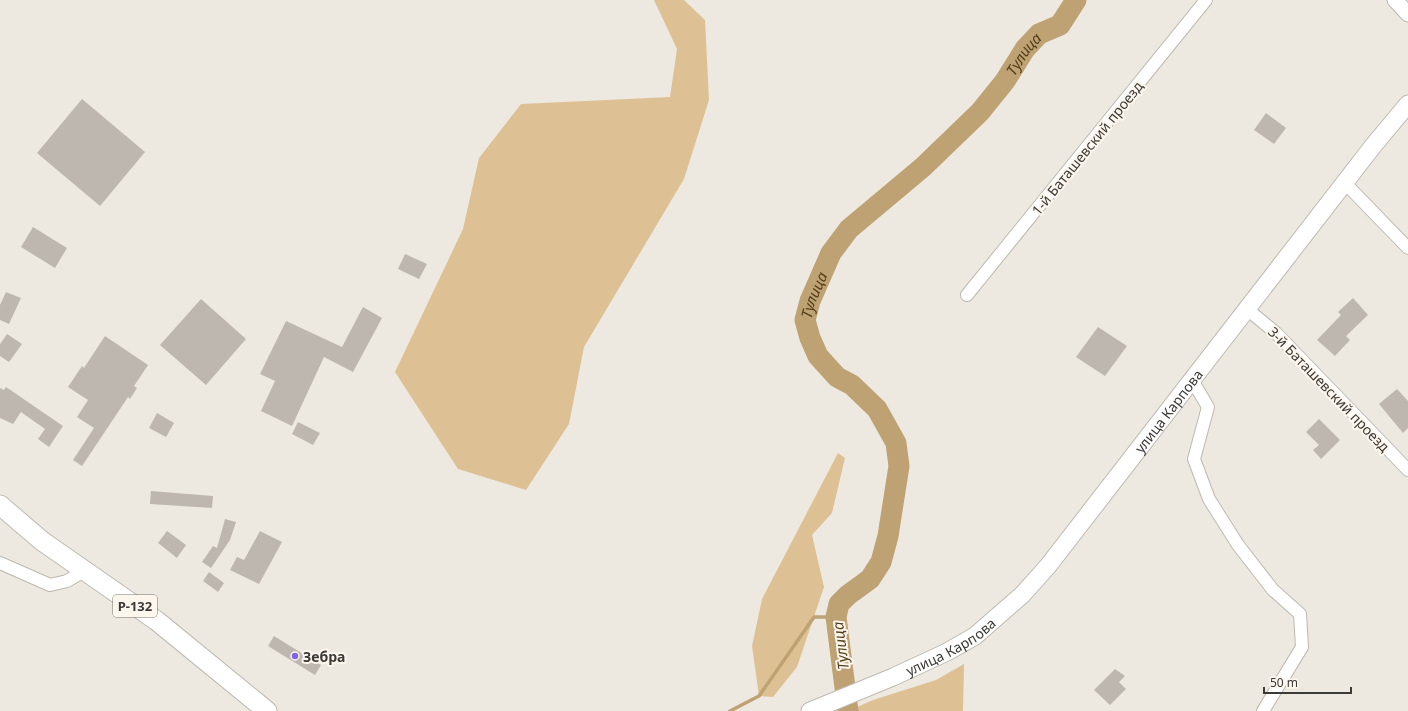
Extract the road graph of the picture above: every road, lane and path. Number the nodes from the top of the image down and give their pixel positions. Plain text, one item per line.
1 (1206, 0) edge
2 (1395, 0) edge
3 (1408, 14) edge
4 (1408, 104) edge
5 (1344, 182) junction
6 (1408, 248) edge
7 (967, 295) dead end
8 (1247, 310) junction
9 (1192, 380) junction
10 (1408, 470) edge
11 (0, 505) edge
12 (0, 563) edge
13 (84, 571) junction
14 (267, 711) edge
15 (810, 711) edge
16 (1263, 711) edge

1 - 7 street, 1-й Баташевский проезд
2 - 3 street
4 - 5 main road, улица Карпова
5 - 6 street
5 - 8 main road, улица Карпова
8 - 9 main road, улица Карпова
8 - 10 street, 3-й Баташевский проезд
9 - 15 main road, улица Карпова
9 - 16 street
11 - 13 main road, Р-132
12 - 13 street
13 - 14 main road, Р-132

